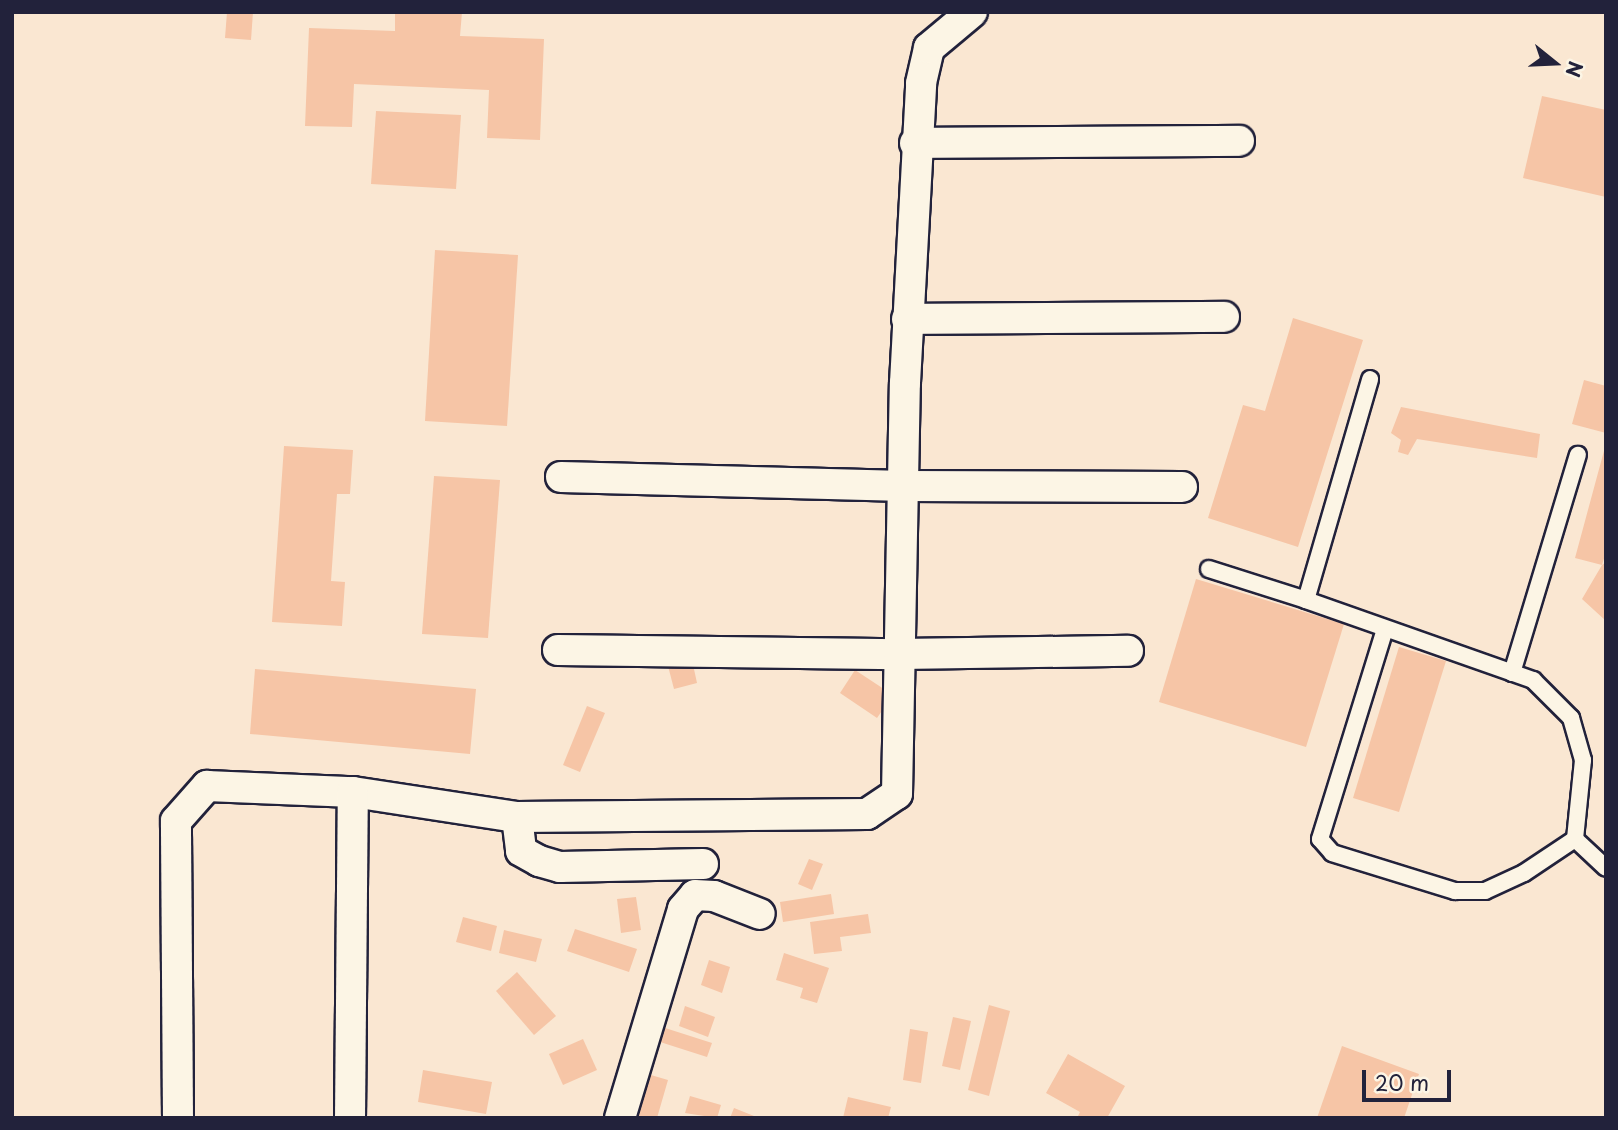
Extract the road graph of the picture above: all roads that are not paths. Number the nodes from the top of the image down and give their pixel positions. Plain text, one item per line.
1 (972, 12) edge
2 (1239, 141) dead end
3 (915, 143) junction
4 (1224, 317) dead end
5 (907, 319) junction
6 (1370, 379) dead end
7 (1578, 455) dead end
8 (561, 477) dead end
9 (905, 486) junction
10 (1182, 487) dead end
11 (1209, 569) dead end
12 (1306, 600) junction
13 (1385, 629) junction
14 (558, 650) dead end
15 (1128, 651) dead end
16 (900, 654) junction
17 (1512, 673) junction
18 (353, 792) junction
19 (517, 817) junction
20 (1575, 839) junction
21 (703, 864) dead end
22 (1606, 868) edge
23 (760, 914) dead end
24 (178, 1118) edge
25 (350, 1118) edge
26 (620, 1118) edge

1 - 3 street
2 - 3 street
3 - 5 street
4 - 5 street
5 - 9 street
6 - 12 lane
7 - 17 lane
8 - 9 street
9 - 10 street
9 - 16 street
11 - 12 lane
12 - 13 lane
13 - 17 lane
13 - 20 lane
14 - 16 street
15 - 16 street
16 - 19 street
17 - 20 lane
18 - 19 street
18 - 24 street
18 - 25 street
19 - 21 street
20 - 22 lane
23 - 26 street

